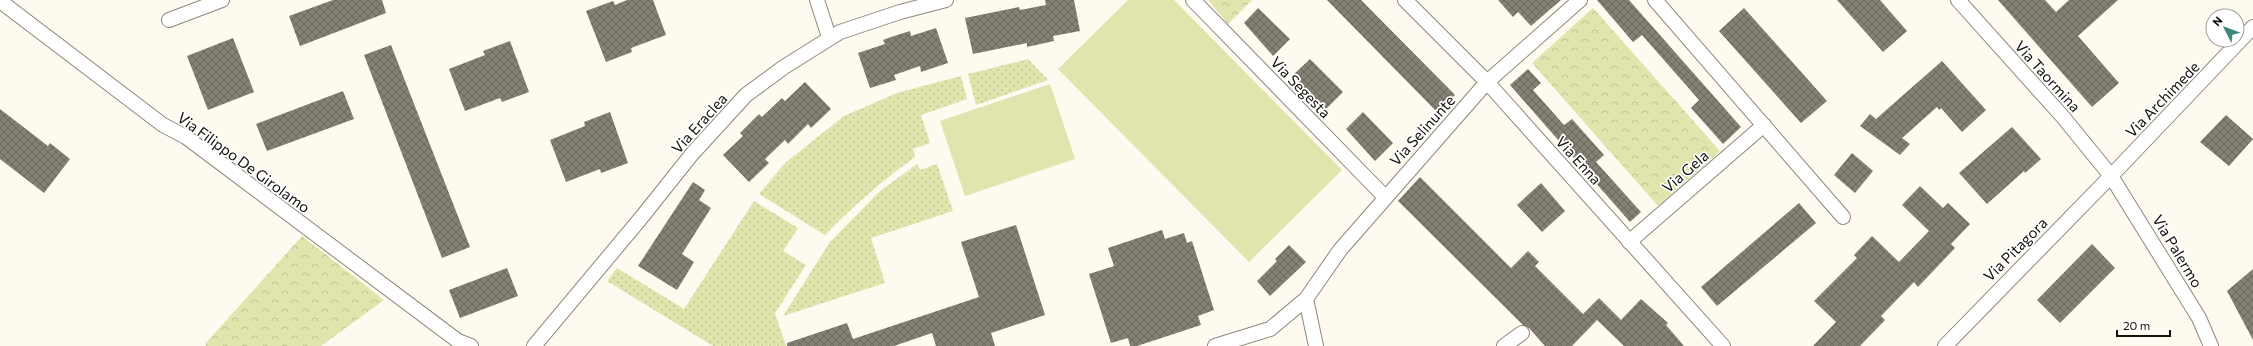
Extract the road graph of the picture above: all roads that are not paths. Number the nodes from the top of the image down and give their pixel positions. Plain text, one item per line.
1 (222, 0) edge
2 (818, 0) edge
3 (946, 0) edge
4 (1193, 0) edge
5 (1405, 0) edge
6 (1580, 0) edge
7 (1655, 0) edge
8 (1958, 0) edge
9 (0, 1) edge
10 (169, 20) dead end
11 (2253, 27) edge
12 (829, 37) junction
13 (1487, 82) junction
14 (1764, 125) junction
15 (2111, 176) junction
16 (1385, 197) junction
17 (1843, 217) dead end
18 (1629, 242) junction
19 (1306, 299) junction
20 (1522, 333) dead end
21 (471, 346) edge
22 (534, 346) edge
23 (1215, 346) edge
24 (1316, 346) edge
25 (1504, 346) edge
26 (1723, 346) edge
27 (1945, 346) edge
28 (2211, 346) edge

1 - 10 street
2 - 12 street
3 - 12 street, Via Eraclea
4 - 16 street, Via Segesta
5 - 13 street, Via Enna
6 - 13 street, Via Selinunte
7 - 14 street
8 - 15 street, Via Taormina
9 - 21 street, Via Filippo De Girolamo
11 - 15 street, Via Archimede
12 - 22 street, Via Eraclea
13 - 16 street, Via Selinunte
13 - 18 street, Via Enna
14 - 17 street
14 - 18 street, Via Gela
15 - 27 street, Via Pitagora
15 - 28 street, Via Palermo
16 - 19 street, Via Selinunte
18 - 26 street, Via Enna
19 - 23 street, Via Selinunte
19 - 24 street
20 - 25 street

